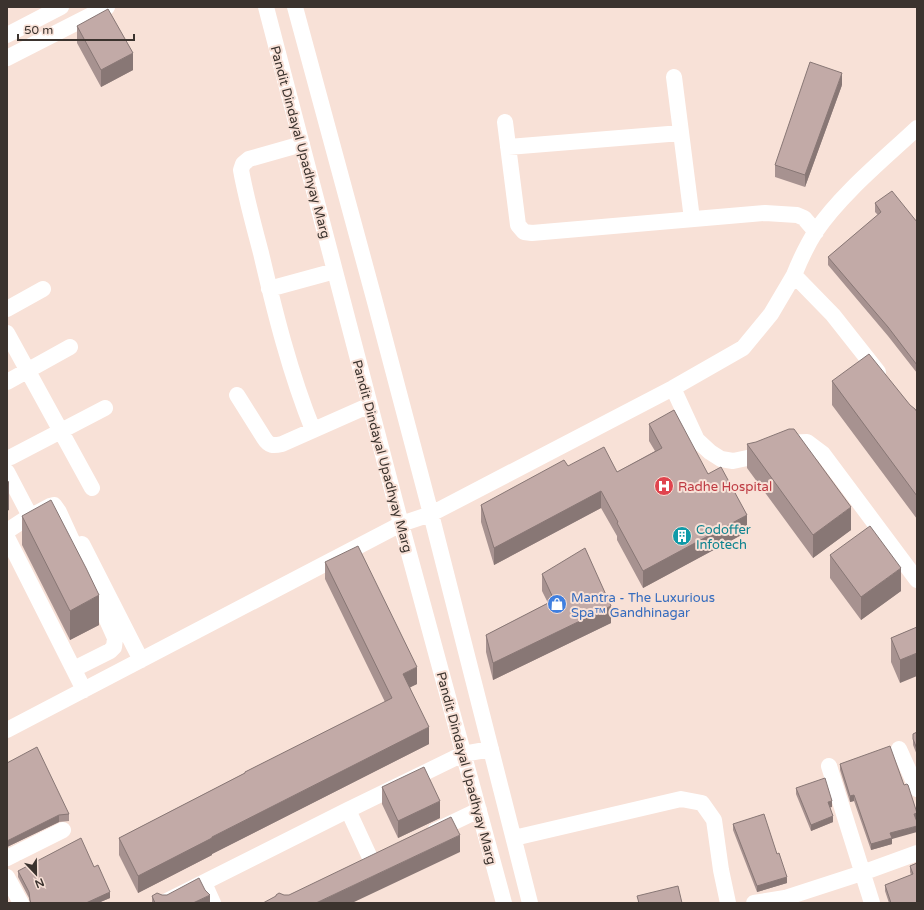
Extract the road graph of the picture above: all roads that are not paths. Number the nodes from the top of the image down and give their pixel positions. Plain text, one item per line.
1 (62, 7) edge
2 (107, 7) edge
3 (266, 7) edge
4 (294, 7) edge
5 (7, 35) edge
6 (7, 58) edge
7 (674, 77) dead end
8 (505, 122) dead end
9 (917, 128) edge
10 (681, 134) junction
11 (302, 144) junction
12 (508, 147) junction
13 (692, 219) junction
14 (816, 232) junction
15 (335, 271) junction
16 (794, 275) junction
17 (42, 289) dead end
18 (269, 289) junction
19 (7, 309) edge
20 (7, 333) edge
21 (70, 347) dead end
22 (27, 370) junction
23 (7, 382) edge
24 (889, 386) edge
25 (673, 388) junction
26 (236, 395) dead end
27 (370, 405) junction
28 (105, 408) dead end
29 (313, 430) junction
30 (60, 431) junction
31 (9, 465) edge
32 (92, 488) dead end
33 (431, 514) junction
34 (30, 516) junction
35 (401, 524) junction
36 (7, 531) edge
37 (75, 531) dead end
38 (7, 537) edge
39 (917, 580) edge
40 (141, 660) junction
41 (74, 669) junction
42 (84, 690) junction
43 (7, 730) edge
44 (491, 748) junction
45 (899, 749) dead end
46 (464, 754) junction
47 (829, 766) dead end
48 (917, 789) edge
49 (348, 810) junction
50 (479, 810) junction
51 (64, 830) dead end
52 (422, 837) edge
53 (514, 838) junction
54 (917, 853) edge
55 (386, 855) edge
56 (7, 858) edge
57 (372, 862) junction
58 (357, 868) edge
59 (862, 873) junction
60 (7, 877) edge
61 (204, 882) junction
62 (776, 901) edge
63 (21, 903) edge
64 (163, 903) edge
65 (213, 903) edge
66 (504, 903) edge
67 (530, 903) edge
68 (728, 903) edge
69 (754, 903) edge
70 (872, 903) edge

1 - 5 street
2 - 6 street
3 - 11 street, Pandit Dindayal Upadhyay Marg
4 - 33 street, Pandit Dindayal Upadhyay Marg
7 - 10 street
8 - 12 street
9 - 14 street
10 - 12 street
10 - 13 street
11 - 15 street, Pandit Dindayal Upadhyay Marg
11 - 18 street
12 - 13 street
13 - 14 street
14 - 16 street
15 - 18 street
15 - 27 street, Pandit Dindayal Upadhyay Marg
16 - 24 street
16 - 25 street
17 - 19 street
18 - 29 street
20 - 22 street
21 - 22 street
22 - 23 street
22 - 30 street
25 - 33 street
25 - 39 street
26 - 29 street
27 - 29 street
27 - 35 street, Pandit Dindayal Upadhyay Marg
28 - 30 street
30 - 31 street
30 - 32 street
31 - 34 street
33 - 35 street
33 - 44 street, Pandit Dindayal Upadhyay Marg
34 - 36 street
34 - 41 street
35 - 40 street
35 - 46 street, Pandit Dindayal Upadhyay Marg
37 - 40 street
38 - 41 street
40 - 42 street
41 - 42 street
42 - 43 street
44 - 46 street
44 - 53 street, Pandit Dindayal Upadhyay Marg
45 - 48 street
46 - 49 street
46 - 50 street, Pandit Dindayal Upadhyay Marg
47 - 59 street
49 - 57 street
49 - 61 street
50 - 52 street
50 - 66 street, Pandit Dindayal Upadhyay Marg
51 - 56 street
53 - 67 street, Pandit Dindayal Upadhyay Marg
53 - 68 street
54 - 59 street
55 - 57 street
57 - 58 street
59 - 62 street
59 - 70 street
60 - 63 street
61 - 64 street
61 - 65 street
62 - 69 street

